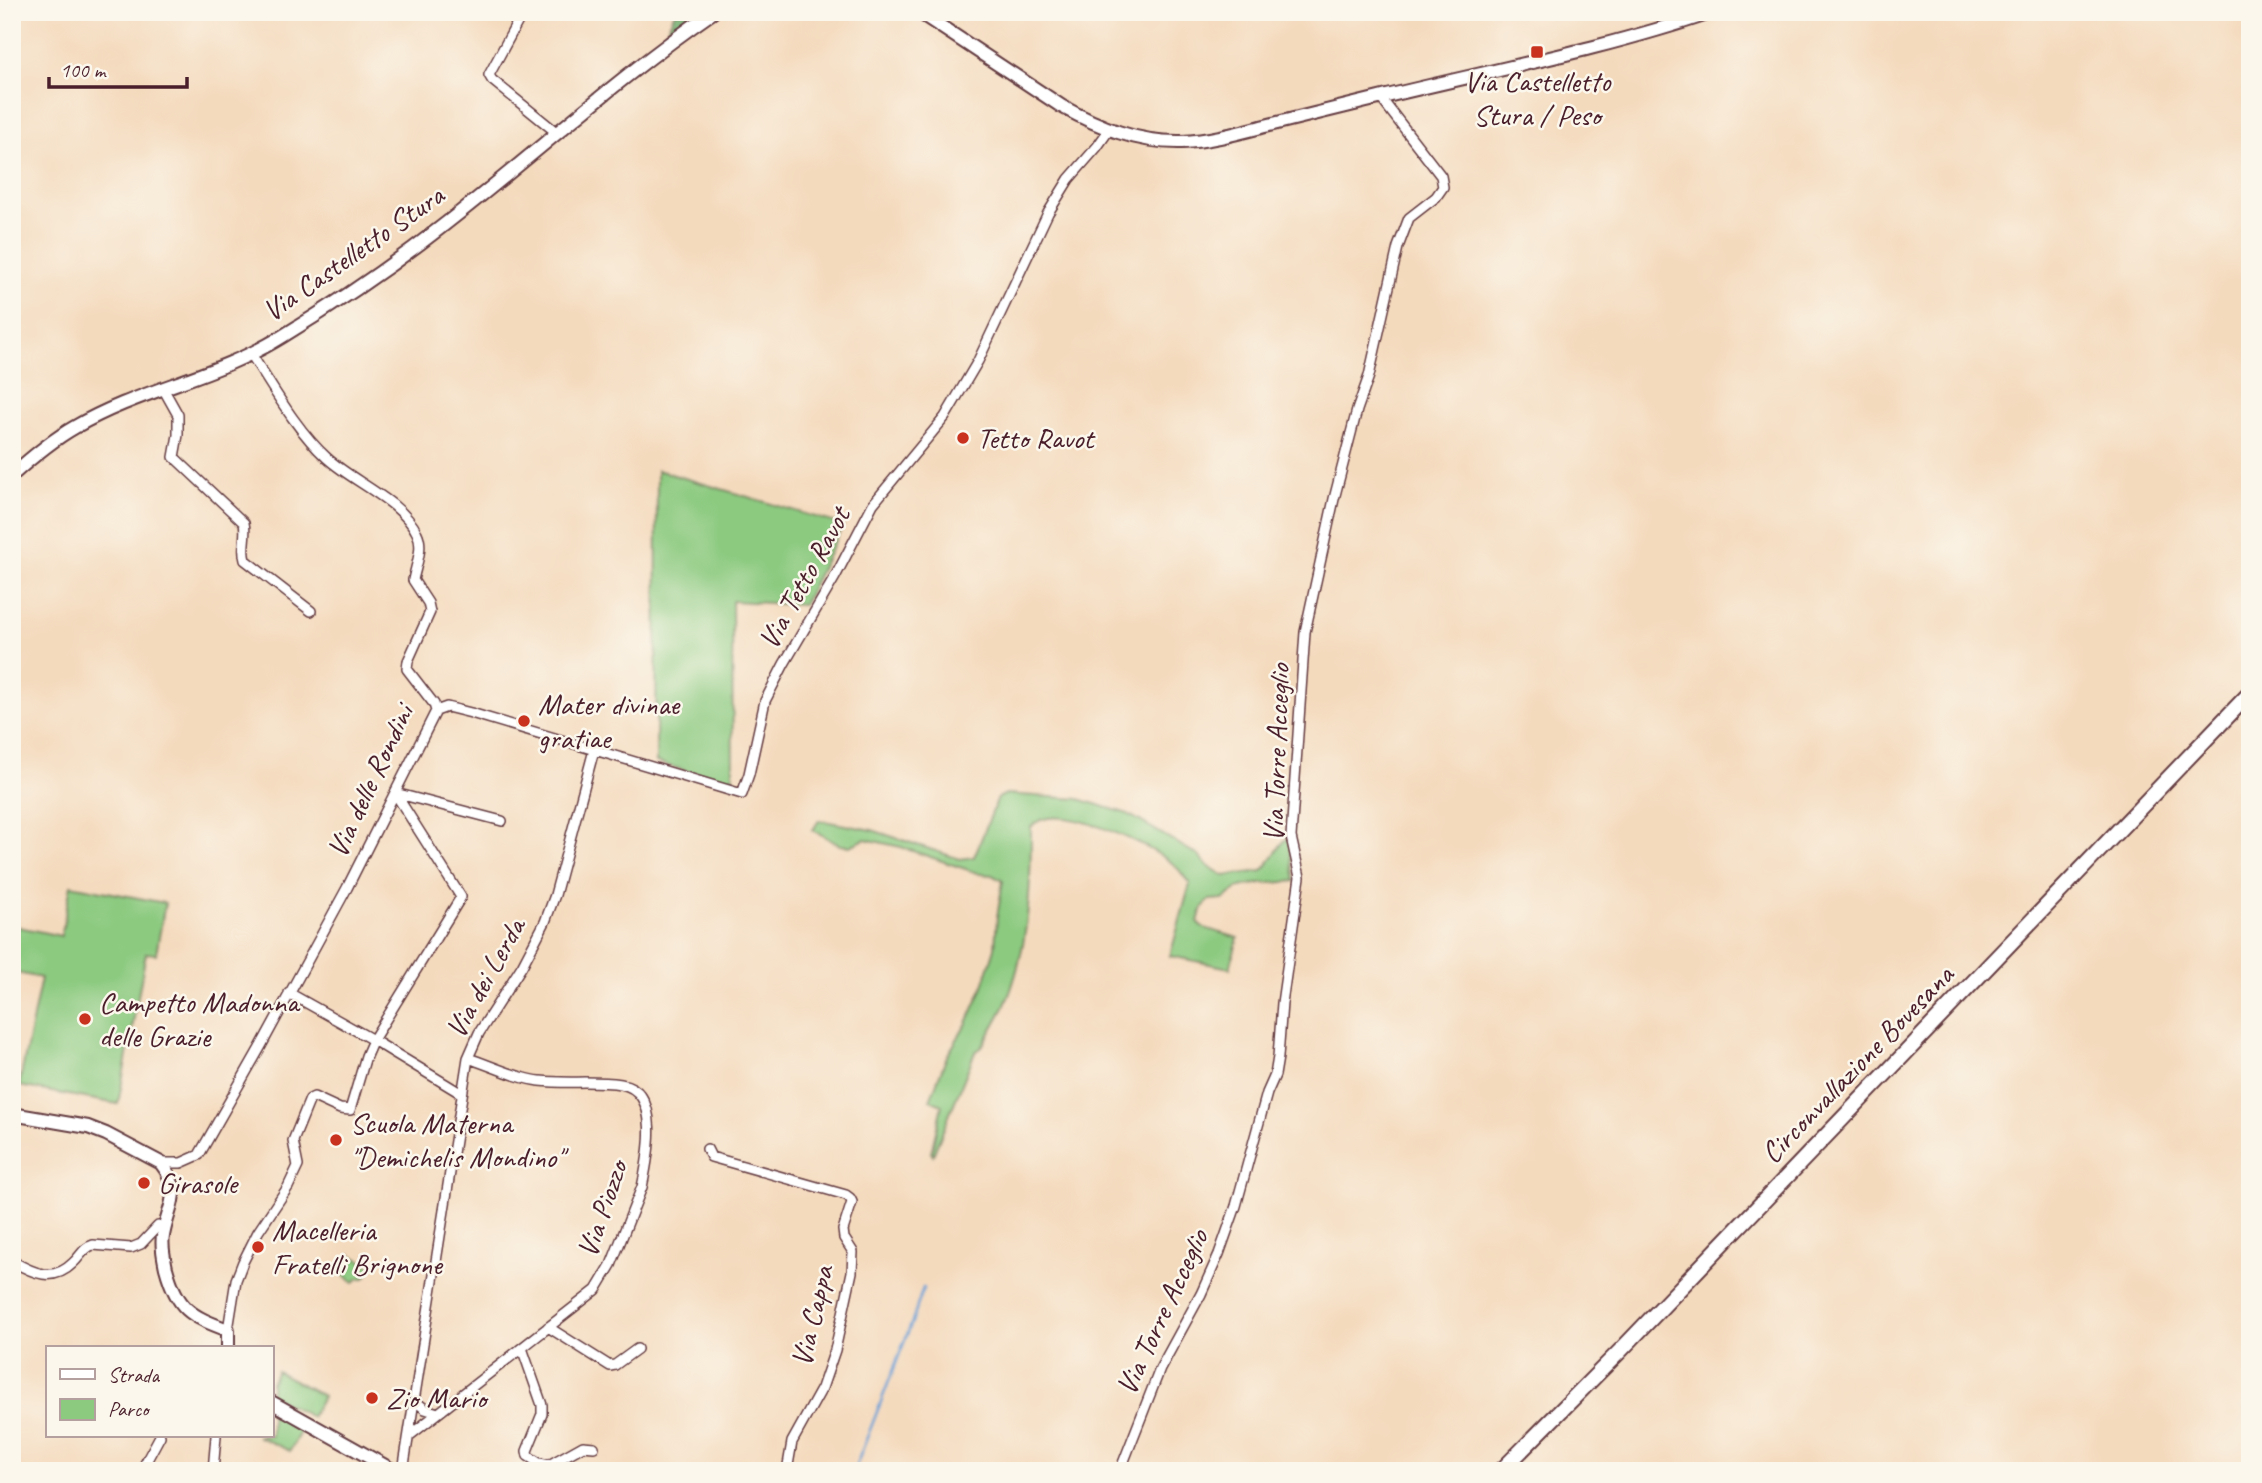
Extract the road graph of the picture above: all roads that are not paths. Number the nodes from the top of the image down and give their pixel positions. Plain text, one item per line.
1 (523, 12) edge
2 (713, 12) edge
3 (919, 12) edge
4 (1713, 12) edge
5 (1380, 97) junction
6 (1109, 130) junction
7 (556, 132) junction
8 (251, 354) junction
9 (164, 390) junction
10 (12, 475) edge
11 (311, 611) dead end
12 (2250, 693) edge
13 (436, 711) junction
14 (594, 750) junction
15 (395, 793) junction
16 (502, 821) dead end
17 (289, 993) junction
18 (373, 1040) junction
19 (468, 1058) junction
20 (462, 1094) junction
21 (12, 1114) edge
22 (707, 1149) dead end
23 (161, 1163) junction
24 (165, 1226) junction
25 (12, 1261) edge
26 (548, 1327) junction
27 (228, 1329) junction
28 (228, 1346) edge
29 (522, 1348) junction
30 (637, 1349) dead end
31 (415, 1401) junction
32 (273, 1403) edge
33 (438, 1413) junction
34 (409, 1436) junction
35 (159, 1438) edge
36 (216, 1438) edge
37 (594, 1447) dead end
38 (141, 1471) edge
39 (213, 1471) edge
40 (394, 1471) edge
41 (404, 1471) edge
42 (787, 1471) edge
43 (1120, 1471) edge
44 (1501, 1471) edge

1 - 7 street
2 - 7 street, Via Castelletto Stura
3 - 6 street
4 - 5 street
5 - 6 street
5 - 43 street, Via Torre Acceglio
6 - 14 street, Via Tetto Ravot
7 - 8 street, Via Castelletto Stura
8 - 9 street, Via Castelletto Stura
8 - 13 street, Via delle Rondini
9 - 10 street, Via Castelletto Stura
9 - 11 street
12 - 44 main road, Circonvallazione Bovesana
13 - 14 street, Via Tetto Ravot
13 - 15 street, Via delle Rondini
14 - 19 street, Via dei Lerda
15 - 16 street
15 - 17 street, Via delle Rondini
15 - 18 street
17 - 18 street
17 - 23 street, Via delle Rondini
18 - 20 street
18 - 27 street
19 - 20 street, Via dei Lerda
19 - 26 street, Via Piozzo
20 - 31 street, Via dei Lerda
21 - 23 street
22 - 42 street, Via Cappa
23 - 24 street
24 - 25 street
24 - 27 street
26 - 29 street, Via Piozzo
26 - 30 street
27 - 28 street
29 - 33 street, Via Piozzo
29 - 37 street
31 - 33 street
31 - 34 street, Via dei Lerda
32 - 40 street
33 - 34 street, Via Piozzo
34 - 41 street
35 - 38 street
36 - 39 street

